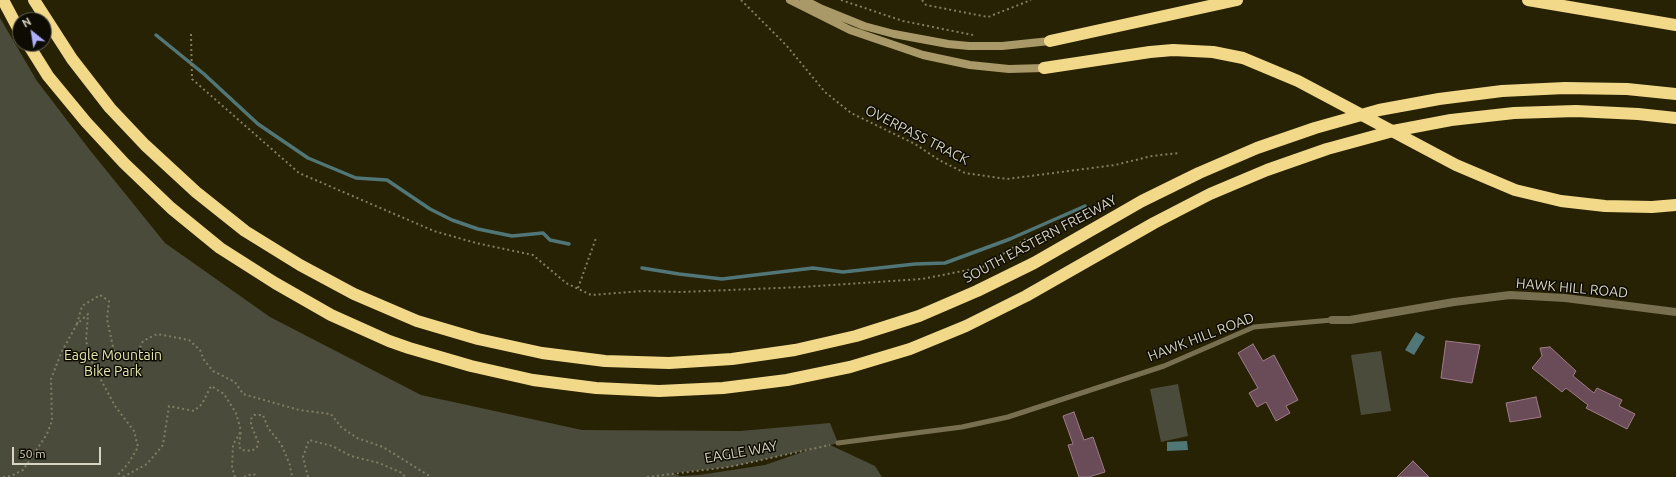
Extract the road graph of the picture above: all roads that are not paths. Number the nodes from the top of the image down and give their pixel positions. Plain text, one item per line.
1 (3, 0) edge
2 (34, 0) edge
3 (790, 0) edge
4 (804, 0) edge
5 (1237, 0) edge
6 (1528, 0) edge
7 (12, 17) edge
8 (1676, 25) edge
9 (1050, 41) joint
10 (33, 52) edge
11 (1044, 68) joint
12 (1676, 94) edge
13 (1676, 118) edge
14 (1676, 205) edge
15 (1676, 312) edge
16 (1332, 320) joint
17 (838, 443) road end

1 - 7 highway
2 - 12 highway, SOUTH EASTERN FREEWAY
3 - 11 main road
4 - 9 main road
5 - 9 highway
6 - 8 highway
10 - 13 highway
11 - 14 highway
15 - 16 street, HAWK HILL ROAD
16 - 17 lane, HAWK HILL ROAD

